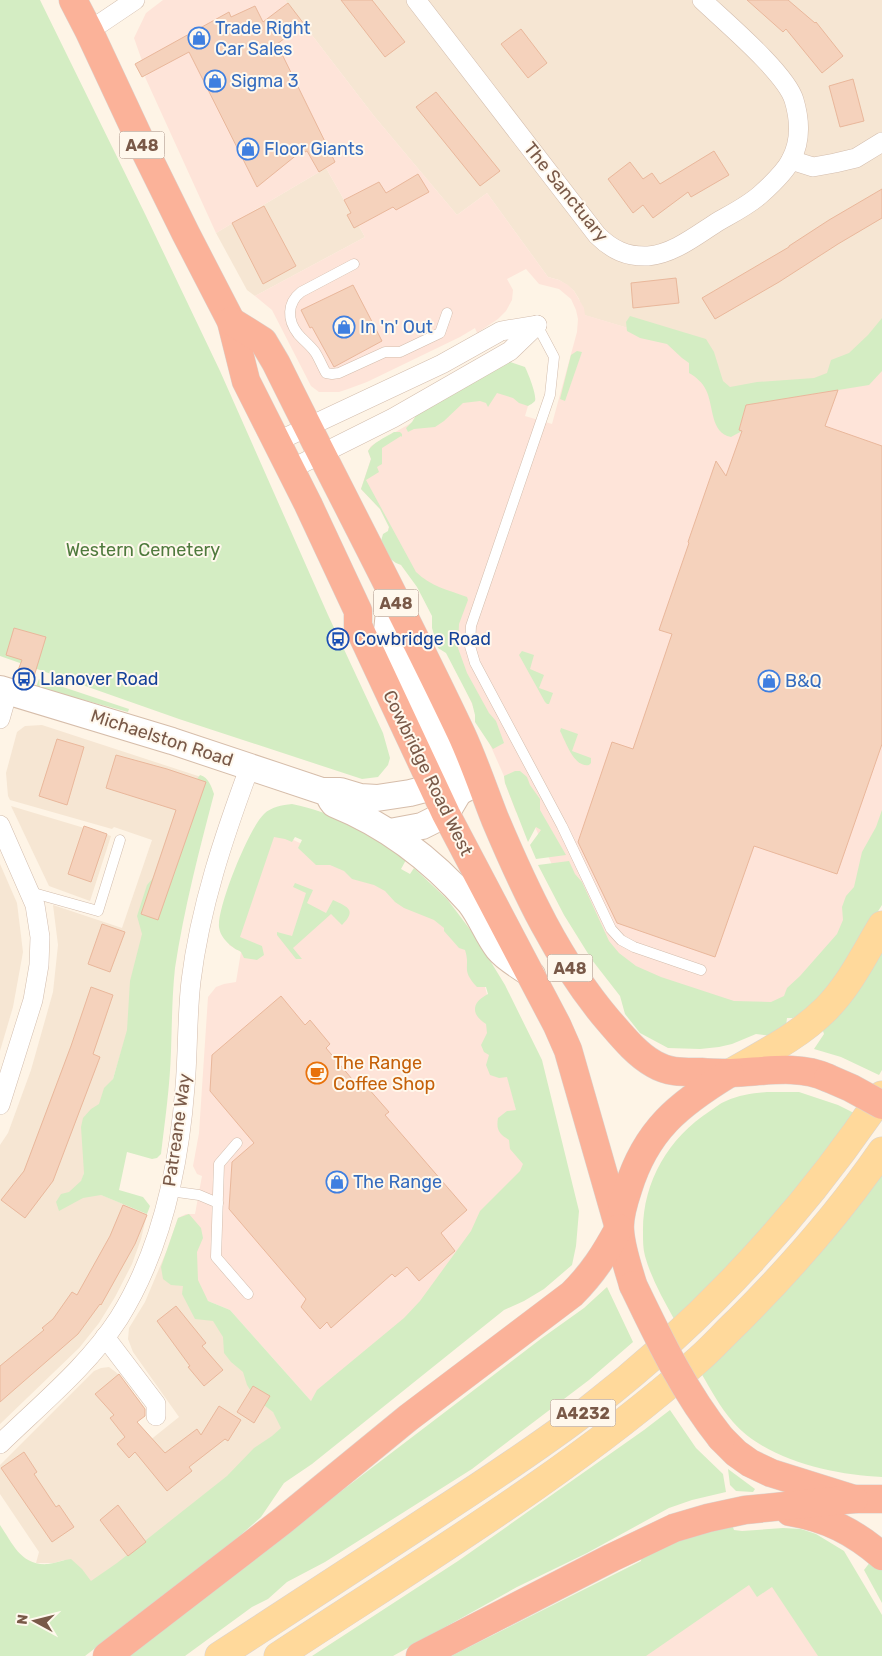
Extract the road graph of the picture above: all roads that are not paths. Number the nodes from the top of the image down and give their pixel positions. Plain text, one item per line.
1 (73, 0) edge
2 (135, 0) edge
3 (416, 0) edge
4 (702, 0) edge
5 (89, 31) junction
6 (882, 142) edge
7 (791, 160) junction
8 (354, 264) dead end
9 (447, 312) dead end
10 (231, 321) junction
11 (537, 325) junction
12 (308, 426) junction
13 (278, 441) junction
14 (321, 454) junction
15 (291, 469) junction
16 (4, 690) edge
17 (0, 719) edge
18 (250, 766) junction
19 (322, 791) junction
20 (455, 794) junction
21 (0, 825) edge
22 (390, 832) junction
23 (120, 840) dead end
24 (29, 892) junction
25 (882, 925) edge
26 (701, 970) dead end
27 (532, 975) junction
28 (730, 1073) junction
29 (882, 1095) edge
30 (0, 1105) edge
31 (882, 1105) edge
32 (237, 1143) dead end
33 (882, 1151) edge
34 (170, 1191) junction
35 (218, 1203) junction
36 (619, 1228) junction
37 (248, 1294) dead end
38 (105, 1337) junction
39 (156, 1416) dead end
40 (0, 1444) edge
41 (854, 1498) junction
42 (882, 1500) edge
43 (769, 1508) junction
44 (882, 1515) edge
45 (882, 1556) edge
46 (107, 1656) edge
47 (219, 1656) edge
48 (278, 1656) edge
49 (420, 1656) edge

1 - 5 highway, Cowbridge Road West / A48
2 - 5 street
3 - 7 street, The Sanctuary
4 - 7 street, The Sanctuary
5 - 10 highway, Cowbridge Road West / A48
6 - 7 street
8 - 9 lane
10 - 12 highway, Cowbridge Road West / A48
10 - 13 highway, Cowbridge Road West / A48
11 - 12 street
11 - 14 street
11 - 26 lane
12 - 13 street
12 - 14 highway, Cowbridge Road West / A48
13 - 15 highway, Cowbridge Road West / A48
14 - 15 street
14 - 20 highway, Cowbridge Road West / A48
15 - 20 highway, Cowbridge Road West / A48
16 - 17 street
16 - 18 street, Michaelston Road
18 - 19 street, Michaelston Road
18 - 34 street, Patreane Way
19 - 20 street, Michaelston Road
19 - 22 street, Michaelston Road
20 - 22 street
20 - 27 highway, Cowbridge Road West / A48
20 - 28 highway, Cowbridge Road West / A48
21 - 24 street
22 - 27 street, Michaelston Road
23 - 24 lane
24 - 30 street
25 - 28 main road
27 - 36 highway, Cowbridge Road West / A48
28 - 31 highway, Cowbridge Road West, bridge
28 - 36 highway
29 - 47 main road, A4232
32 - 35 lane
33 - 48 main road, A4232
34 - 35 lane
34 - 38 street, Patreane Way
35 - 37 lane
36 - 41 highway, bridge
36 - 46 highway
38 - 39 street
38 - 40 street, Patreane Way
41 - 42 highway
41 - 43 highway
41 - 44 main road
43 - 45 highway
43 - 49 highway

